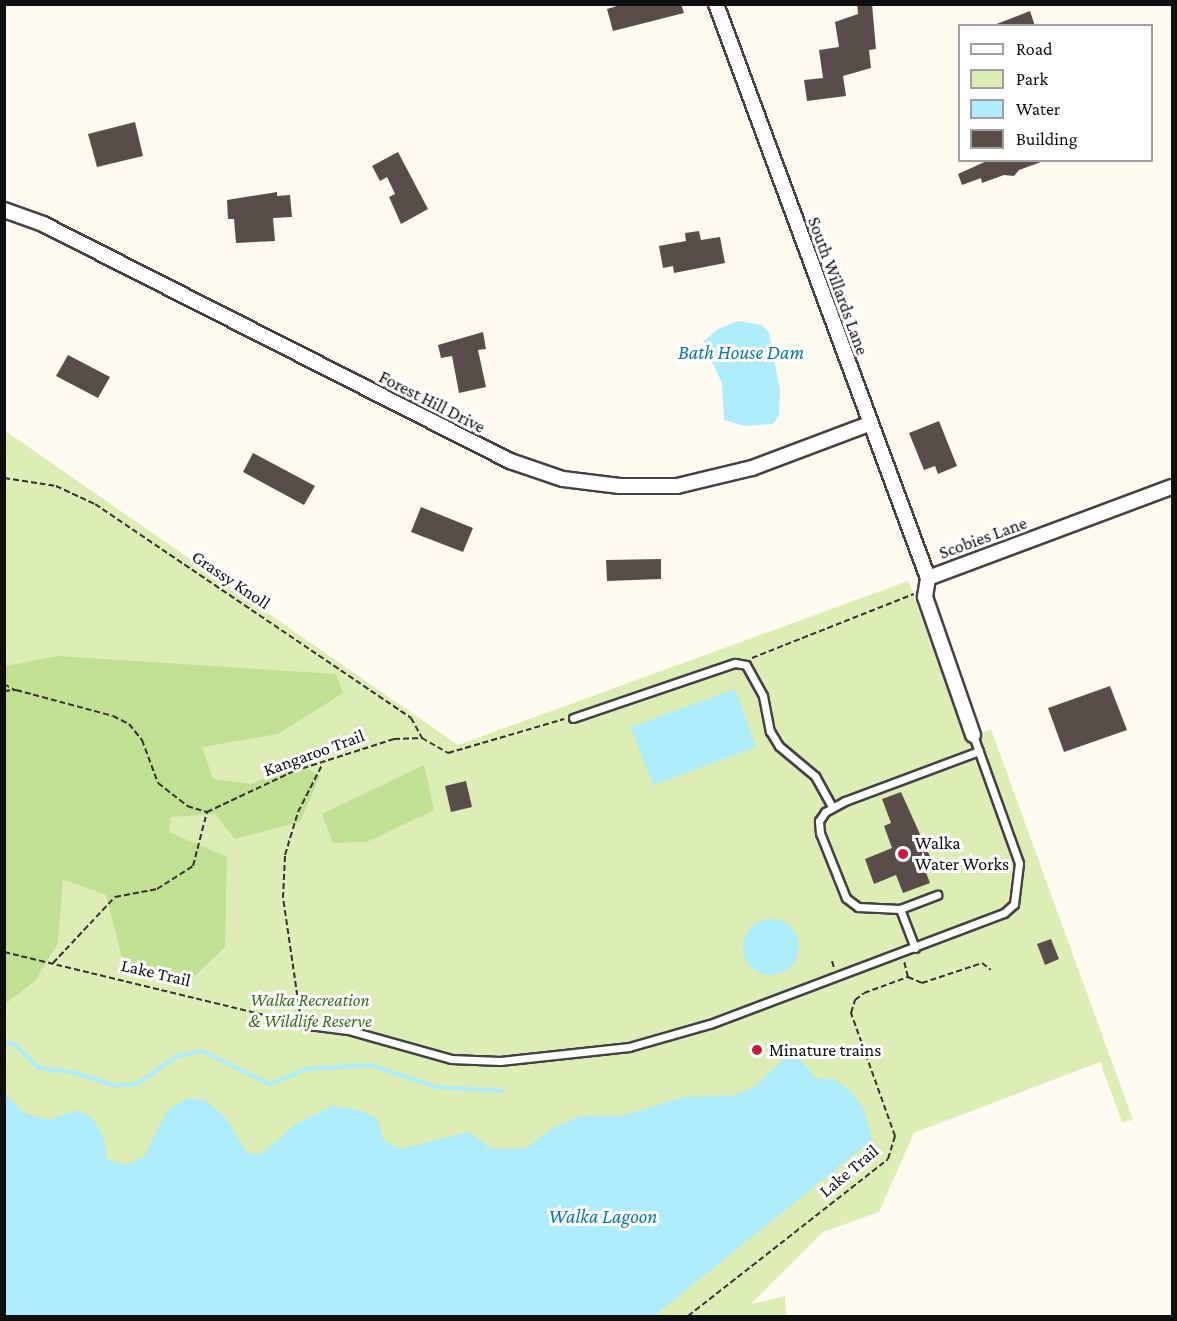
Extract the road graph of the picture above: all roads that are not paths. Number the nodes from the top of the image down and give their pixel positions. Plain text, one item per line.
1 (716, 4) edge
2 (4, 210) edge
3 (868, 424) junction
4 (1173, 487) edge
5 (927, 584) junction
6 (573, 718) road end
7 (973, 735) joint
8 (979, 751) junction
9 (832, 807) junction
10 (937, 895) dead end
11 (900, 909) junction
12 (915, 948) junction
13 (301, 1024) road end

1 - 3 street, South Willards Lane
2 - 3 street, Forest Hill Drive
3 - 5 street, South Willards Lane
4 - 5 street, Scobies Lane
5 - 7 street
6 - 9 lane
7 - 8 lane
8 - 9 lane
8 - 12 lane
9 - 11 lane
10 - 11 lane
11 - 12 lane
12 - 13 lane

